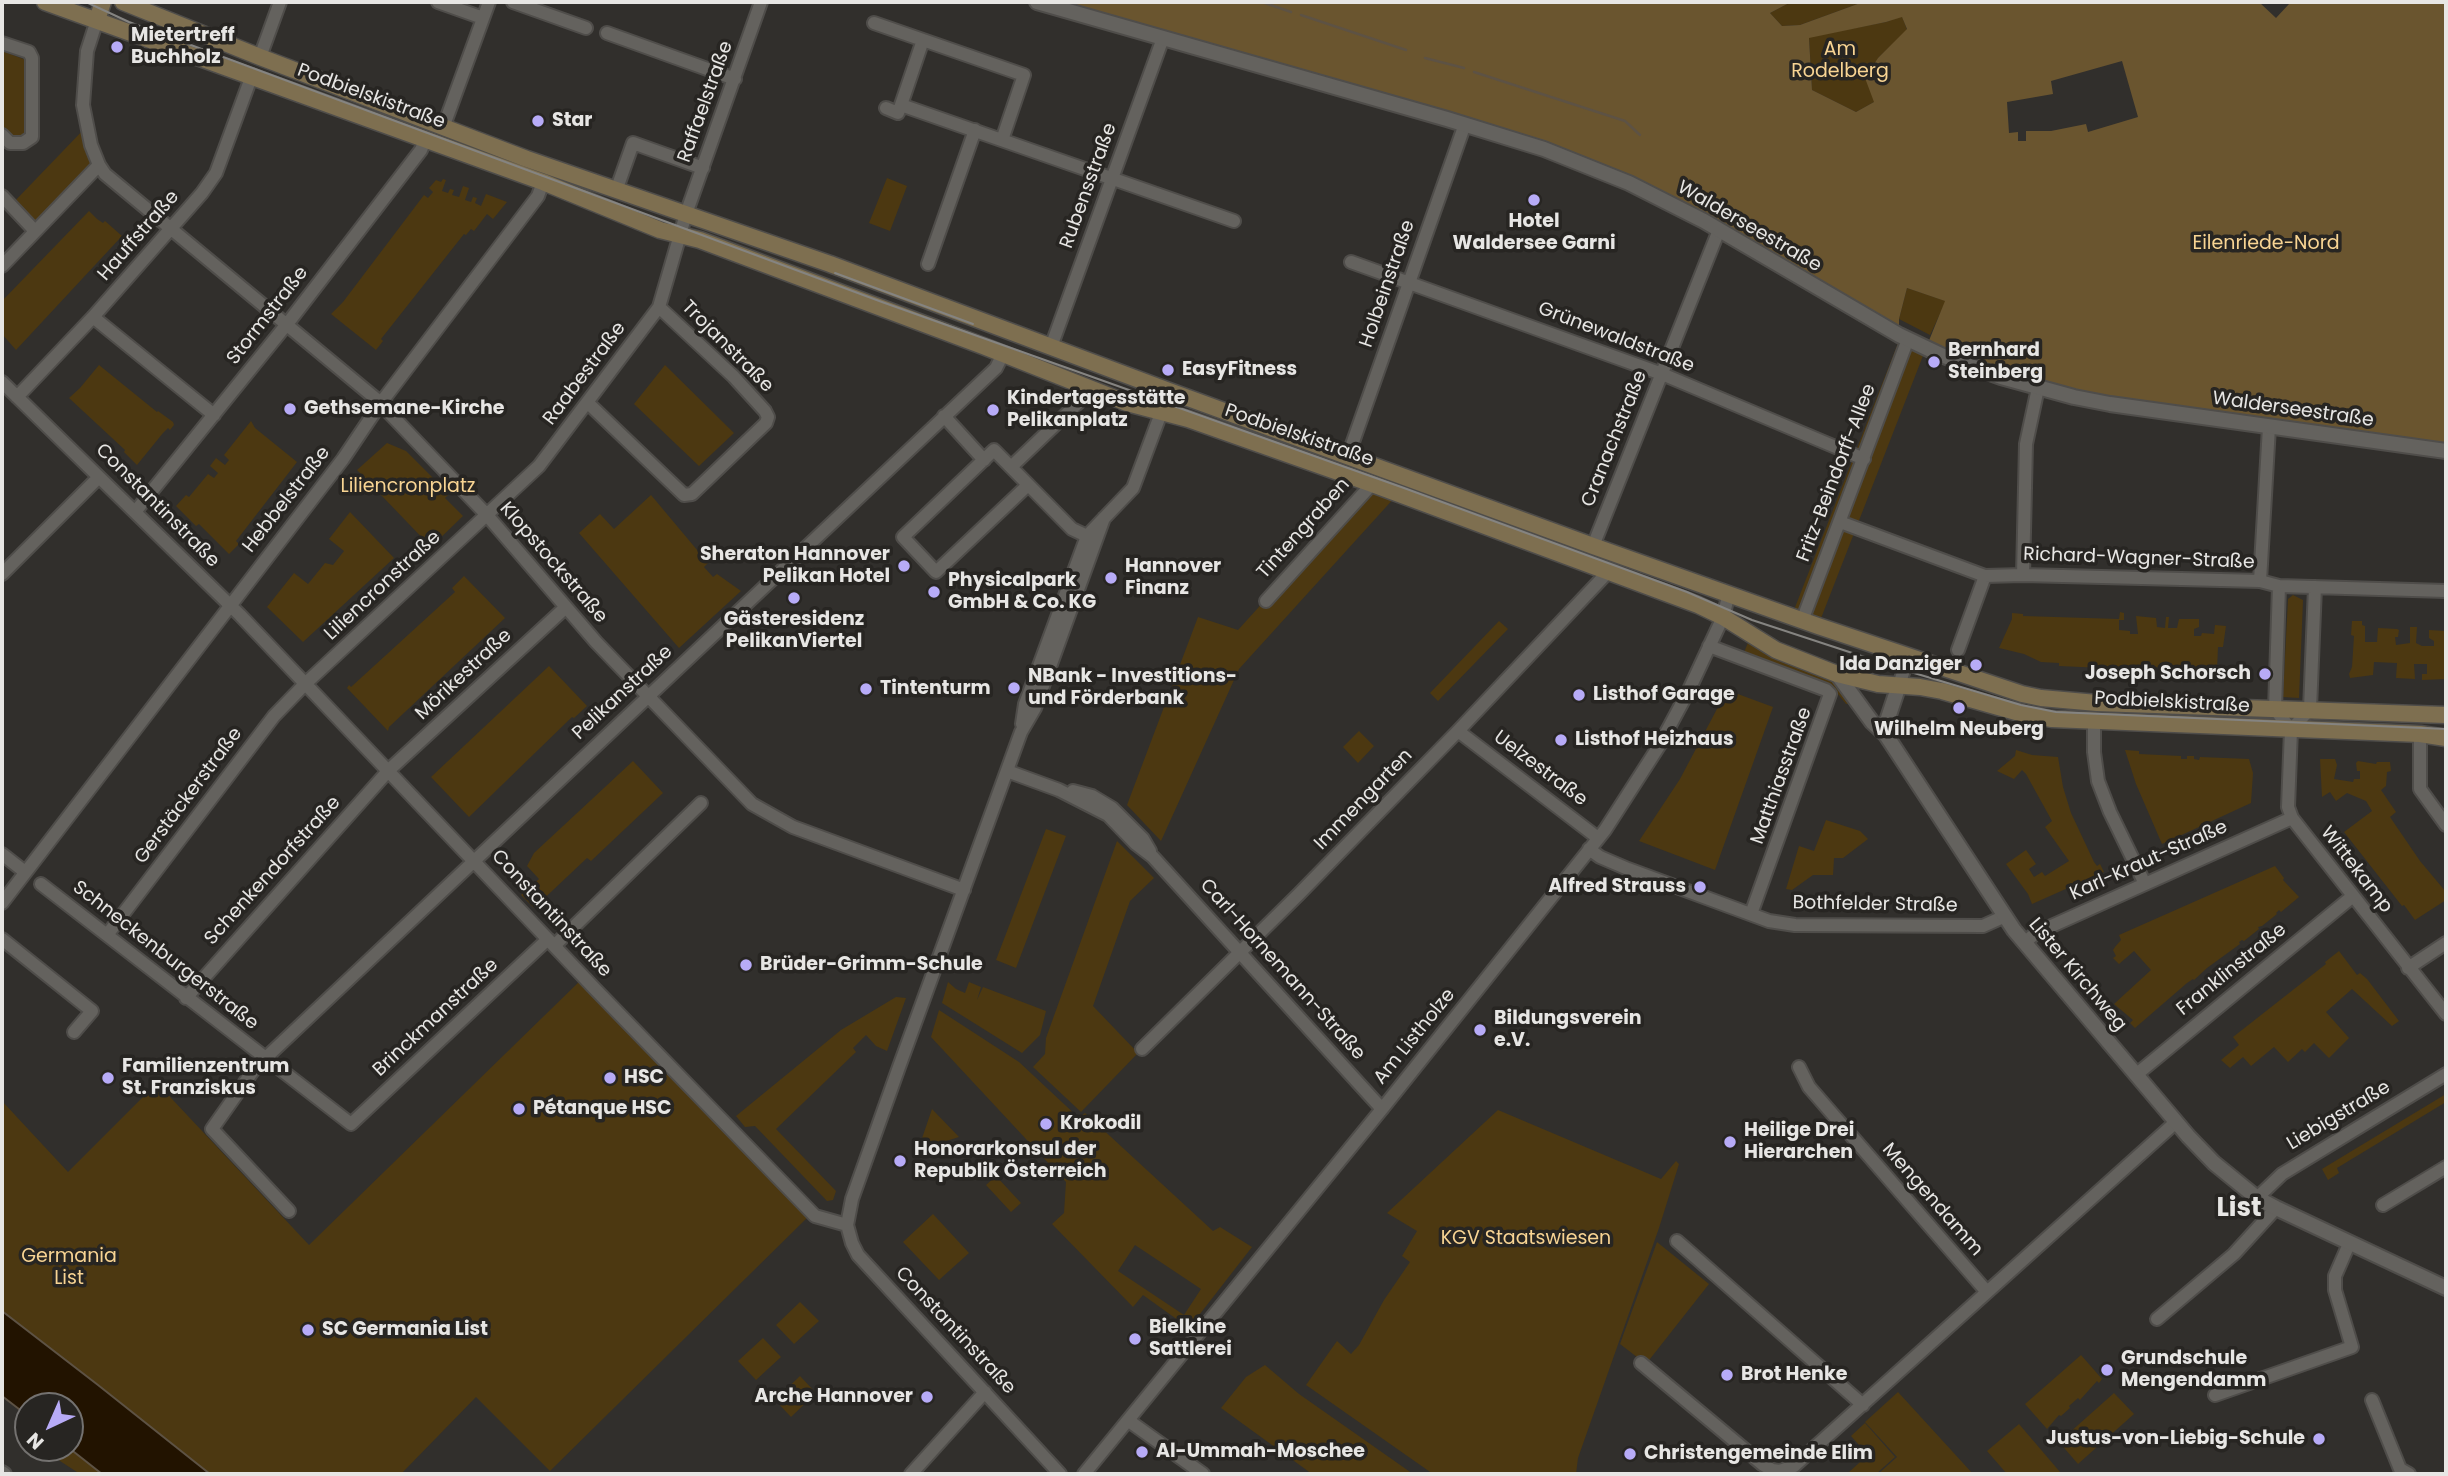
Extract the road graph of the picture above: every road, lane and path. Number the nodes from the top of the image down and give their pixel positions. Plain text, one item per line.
1 (45, 2) edge
2 (103, 2) edge
3 (123, 2) edge
4 (281, 2) edge
5 (438, 2) edge
6 (488, 2) edge
7 (513, 2) edge
8 (761, 2) edge
9 (1037, 2) edge
10 (483, 18) junction
11 (97, 20) junction
12 (874, 23) dead end
13 (586, 28) dead end
14 (607, 33) dead end
15 (1163, 38) junction
16 (923, 40) junction
17 (2, 43) edge
18 (260, 57) junction
19 (252, 75) junction
20 (735, 79) junction
21 (901, 105) junction
22 (886, 108) dead end
23 (1465, 124) junction
24 (443, 128) junction
25 (975, 130) junction
26 (2, 135) edge
27 (425, 139) junction
28 (1002, 139) junction
29 (99, 165) junction
30 (703, 168) junction
31 (1112, 177) junction
32 (543, 182) junction
33 (616, 191) junction
34 (2, 196) edge
35 (686, 214) junction
36 (1234, 221) dead end
37 (172, 230) junction
38 (1719, 230) junction
39 (35, 231) junction
40 (680, 235) junction
41 (1351, 261) dead end
42 (928, 264) dead end
43 (2, 266) edge
44 (1409, 282) junction
45 (659, 307) junction
46 (93, 317) junction
47 (287, 324) junction
48 (1012, 332) junction
49 (1908, 339) junction
50 (1052, 347) junction
51 (1003, 354) junction
52 (1662, 374) junction
53 (2, 382) edge
54 (1087, 386) junction
55 (2038, 388) junction
56 (1169, 391) junction
57 (17, 397) junction
58 (587, 403) junction
59 (380, 404) junction
60 (1161, 413) junction
61 (214, 415) junction
62 (944, 416) junction
63 (2269, 427) junction
64 (2446, 450) edge
65 (1348, 456) junction
66 (1864, 459) junction
67 (984, 460) junction
68 (1011, 467) junction
69 (100, 477) junction
70 (1372, 484) junction
71 (1028, 485) junction
72 (135, 512) junction
73 (486, 514) junction
74 (1104, 519) junction
75 (1840, 522) junction
76 (1087, 536) junction
77 (1593, 546) junction
78 (1608, 572) junction
79 (2, 574) edge
80 (2023, 575) junction
81 (1985, 576) junction
82 (2260, 581) junction
83 (2279, 586) junction
84 (2315, 587) junction
85 (2446, 591) edge
86 (1729, 593) junction
87 (1266, 601) dead end
88 (230, 606) junction
89 (566, 607) junction
90 (1723, 617) junction
91 (1802, 621) junction
92 (1709, 646) junction
93 (1958, 650) dead end
94 (1909, 655) junction
95 (1837, 674) junction
96 (305, 684) junction
97 (1899, 685) junction
98 (648, 696) junction
99 (2275, 709) junction
100 (2310, 709) junction
101 (2446, 715) edge
102 (2094, 721) junction
103 (2291, 730) junction
104 (1458, 731) junction
105 (1021, 732) junction
106 (2420, 734) junction
107 (1886, 735) junction
108 (2446, 738) edge
109 (389, 771) junction
110 (1007, 771) junction
111 (701, 803) dead end
112 (2292, 818) junction
113 (2446, 825) edge
114 (1598, 838) junction
115 (1590, 849) junction
116 (2, 854) edge
117 (474, 860) junction
118 (25, 872) junction
119 (41, 884) dead end
120 (2145, 884) junction
121 (964, 890) junction
122 (2353, 897) junction
123 (2, 903) edge
124 (1751, 914) junction
125 (2003, 917) junction
126 (107, 935) junction
127 (2, 939) edge
128 (552, 942) junction
129 (2024, 943) junction
130 (2446, 943) edge
131 (1241, 953) junction
132 (2408, 968) junction
133 (186, 998) junction
134 (2446, 1014) edge
135 (74, 1032) dead end
136 (1142, 1049) dead end
137 (266, 1058) junction
138 (1799, 1067) dead end
139 (2137, 1074) junction
140 (2446, 1074) edge
141 (1382, 1110) junction
142 (2176, 1122) junction
143 (351, 1125) joint
144 (2446, 1167) edge
145 (2257, 1198) junction
146 (2383, 1205) dead end
147 (2276, 1208) junction
148 (289, 1212) dead end
149 (847, 1225) junction
150 (1677, 1241) dead end
151 (2349, 1244) junction
152 (2446, 1287) edge
153 (1987, 1292) junction
154 (2157, 1319) dead end
155 (1641, 1363) dead end
156 (985, 1392) junction
157 (2215, 1395) dead end
158 (2372, 1400) dead end
159 (1863, 1405) junction
160 (1129, 1421) junction
161 (911, 1474) edge
162 (1060, 1474) edge
163 (1084, 1474) edge
164 (1203, 1474) edge
165 (2409, 1474) edge

1 - 11 main road, Podbielskistraße
2 - 11 main road
3 - 18 main road, Podbielskistraße
4 - 18 street
5 - 10 street
6 - 10 street
7 - 13 street
8 - 20 street, Raffaelstraße
9 - 15 street, Walderseestraße
10 - 24 street
11 - 19 main road, Podbielskistraße
11 - 29 street, Klopstockstraße
12 - 16 street
14 - 20 street
15 - 23 street, Walderseestraße
15 - 31 street, Rubensstraße
16 - 21 street
16 - 28 street
17 - 26 street
18 - 24 main road, Podbielskistraße
19 - 27 main road, Podbielskistraße
19 - 37 street, Hauffstraße
20 - 30 street, Raffaelstraße
21 - 22 street
21 - 25 street
23 - 38 street, Walderseestraße
23 - 44 street, Holbeinstraße
24 - 33 main road, Podbielskistraße
25 - 28 street
25 - 42 street
27 - 32 main road, Podbielskistraße
27 - 47 street, Stormstraße
28 - 31 street
29 - 37 street, Klopstockstraße
29 - 39 street
30 - 33 street
30 - 35 street, Raffaelstraße
31 - 36 street
31 - 50 street, Rubensstraße
32 - 40 main road, Podbielskistraße
32 - 59 street, Hebbelstraße
33 - 35 main road, Podbielskistraße
34 - 39 street
35 - 40 street
35 - 48 main road, Podbielskistraße
37 - 46 street, Hauffstraße
37 - 47 street, Klopstockstraße
38 - 49 street, Walderseestraße
38 - 52 street, Cranachstraße
39 - 43 street
40 - 45 street, Raabestraße
40 - 51 main road, Podbielskistraße
41 - 44 street, Grünewaldstraße
44 - 52 street, Grünewaldstraße
44 - 65 street, Holbeinstraße
45 - 58 street, Raabestraße
45 - 58 street, Trojanstraße
46 - 57 street, Hauffstraße
46 - 61 street
47 - 59 street, Klopstockstraße
47 - 61 street, Stormstraße
48 - 50 main road, Podbielskistraße
48 - 51 main road
49 - 55 street, Walderseestraße
49 - 66 street, Fritz-Beindorff-Allee
50 - 56 main road, Podbielskistraße
51 - 54 main road, Podbielskistraße
51 - 62 street, Pelikanstraße
52 - 66 street, Grünewaldstraße
52 - 77 street, Cranachstraße
53 - 57 street, Constantinstraße
54 - 60 main road, Podbielskistraße
54 - 68 street
55 - 63 street, Walderseestraße
55 - 80 street
56 - 60 main road
56 - 65 main road, Podbielskistraße
57 - 69 street, Constantinstraße
58 - 73 street, Raabestraße
59 - 73 street, Klopstockstraße
59 - 88 street, Hebbelstraße
60 - 70 main road, Podbielskistraße
60 - 74 street
61 - 72 street, Stormstraße
62 - 67 street
62 - 98 street, Pelikanstraße
63 - 64 street, Walderseestraße
63 - 82 street
65 - 77 main road, Podbielskistraße
66 - 75 street, Fritz-Beindorff-Allee
67 - 68 street
67 - 71 street
68 - 71 street
69 - 72 street, Constantinstraße
69 - 79 street
70 - 78 main road, Podbielskistraße
70 - 87 street, Tintengraben
71 - 76 street
72 - 88 street, Constantinstraße
73 - 89 street, Klopstockstraße
73 - 96 street, Liliencronstraße
74 - 76 street
74 - 105 street
75 - 81 street, Richard-Wagner-Straße
75 - 91 street, Fritz-Beindorff-Allee
76 - 105 street
77 - 86 main road, Podbielskistraße
78 - 90 main road, Podbielskistraße
78 - 104 street, Immengarten
80 - 81 street, Richard-Wagner-Straße
80 - 82 street, Richard-Wagner-Straße
81 - 93 street
82 - 83 street, Richard-Wagner-Straße
83 - 84 street, Richard-Wagner-Straße
83 - 99 street
84 - 85 street, Richard-Wagner-Straße
84 - 100 street
86 - 90 street, Am Listholze
86 - 91 main road, Podbielskistraße
88 - 96 street, Constantinstraße
88 - 118 street, Hebbelstraße
89 - 98 street, Klopstockstraße
89 - 109 street, Mörikestraße
90 - 92 street, Am Listholze
90 - 95 main road, Podbielskistraße
91 - 94 main road, Podbielskistraße
92 - 114 street, Am Listholze
92 - 124 street, Matthiasstraße
94 - 97 street
94 - 99 main road, Podbielskistraße
95 - 97 main road, Podbielskistraße
95 - 107 street, Lister Kirchweg
96 - 109 street, Constantinstraße
96 - 126 street, Gerstäckerstraße
97 - 102 main road, Podbielskistraße
97 - 107 street
98 - 117 street, Pelikanstraße
98 - 121 street, Klopstockstraße
99 - 100 main road, Podbielskistraße
99 - 103 street
100 - 101 main road, Podbielskistraße
100 - 103 street
102 - 103 main road, Podbielskistraße
102 - 120 street
103 - 106 main road, Podbielskistraße
103 - 112 street
104 - 114 street, Uelzestraße
104 - 131 street, Immengarten
105 - 110 street
106 - 108 main road, Podbielskistraße
106 - 113 street
107 - 125 street, Lister Kirchweg
109 - 117 street, Constantinstraße
109 - 133 street, Schenkendorfstraße
110 - 121 street
110 - 131 street, Carl-Hornemann-Straße
111 - 128 street, Brinckmanstraße
112 - 120 street, Karl-Kraut-Straße
112 - 122 street, Wittekamp
114 - 115 street, Am Listholze
115 - 124 street, Bothfelder Straße
115 - 141 street, Am Listholze
116 - 118 street
117 - 128 street, Constantinstraße
117 - 137 street, Pelikanstraße
118 - 123 street, Hebbelstraße
119 - 126 street, Schneckenburgerstraße
120 - 129 street, Karl-Kraut-Straße
121 - 149 street
122 - 132 street, Wittekamp
122 - 139 street, Franklinstraße
124 - 125 street, Bothfelder Straße
125 - 129 street, Lister Kirchweg
126 - 133 street, Schneckenburgerstraße
127 - 135 street
128 - 143 street, Brinckmanstraße
128 - 149 street, Constantinstraße
129 - 139 street, Lister Kirchweg
130 - 132 street
131 - 136 street, Immengarten
131 - 141 street, Carl-Hornemann-Straße
132 - 134 street, Wittekamp
133 - 137 street, Schneckenburgerstraße
137 - 143 street, Schneckenburgerstraße
137 - 148 street, Schneckenburgerstraße
138 - 153 street, Mengendamm
139 - 142 street, Lister Kirchweg
140 - 145 street, Liebigstraße
141 - 160 street, Am Listholze
142 - 145 street, Lister Kirchweg
142 - 153 street
144 - 146 street
145 - 147 street, Lister Kirchweg
147 - 151 street, Lister Kirchweg
147 - 154 street
149 - 156 street, Constantinstraße
150 - 159 street
151 - 152 street, Lister Kirchweg
151 - 157 street
153 - 159 street
155 - 159 street
156 - 161 street
156 - 162 street, Constantinstraße
158 - 165 street
160 - 163 street, Am Listholze
160 - 164 street

